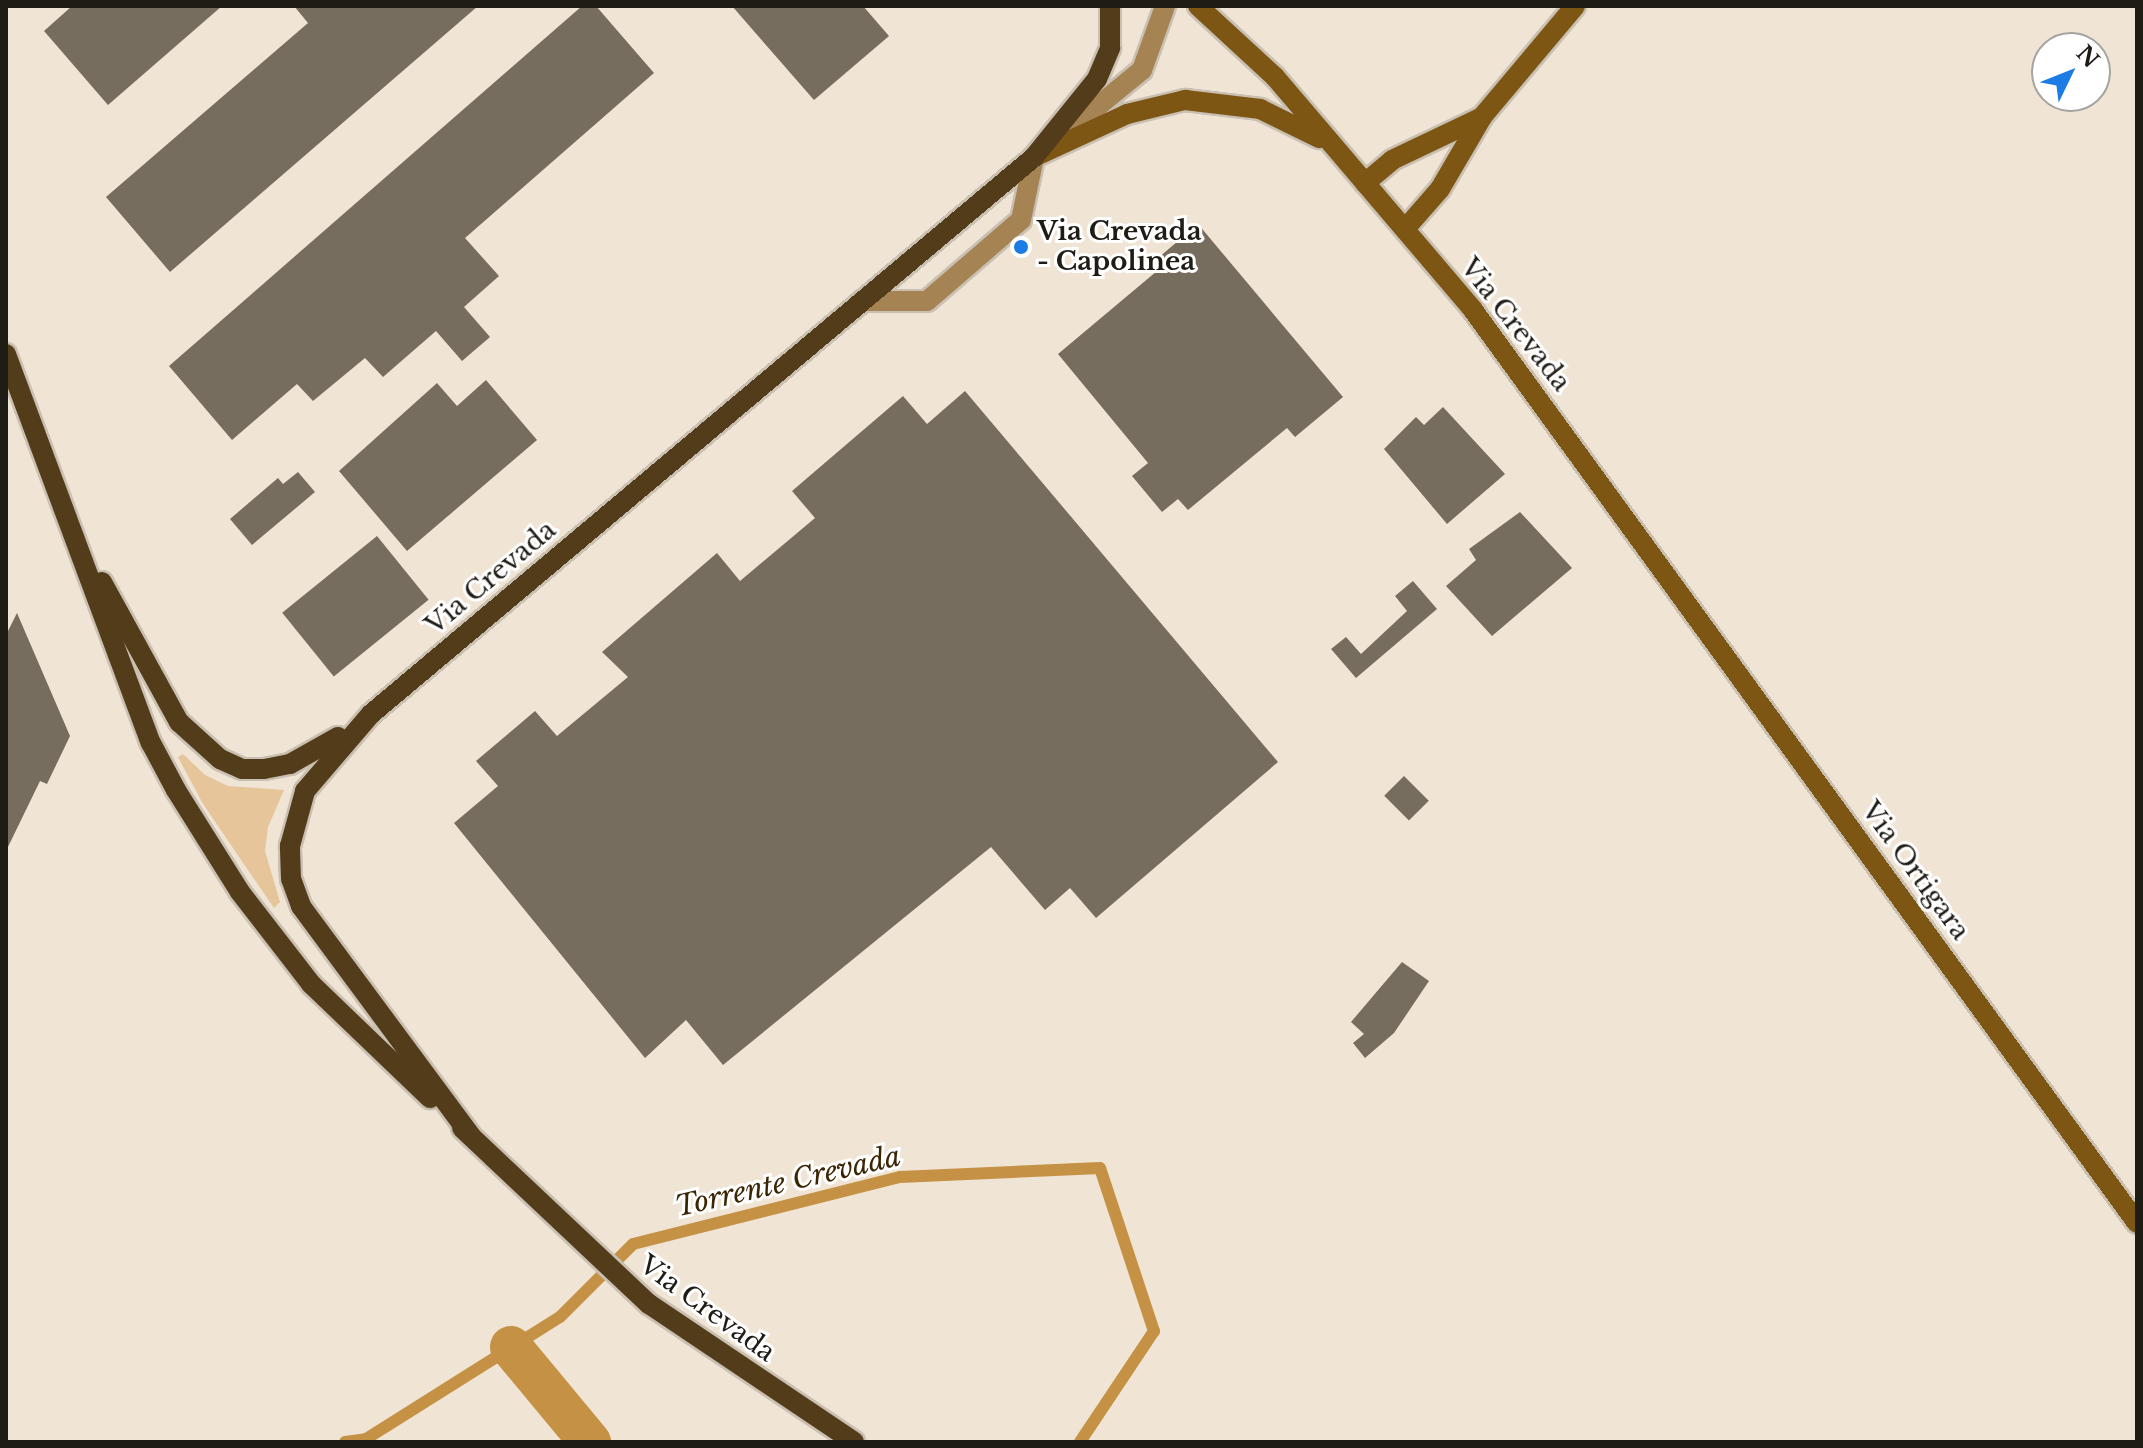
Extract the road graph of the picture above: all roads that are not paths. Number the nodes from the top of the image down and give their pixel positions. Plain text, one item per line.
1 (1110, 6) edge
2 (1165, 6) edge
3 (1198, 6) edge
4 (1575, 6) edge
5 (1482, 117) junction
6 (1327, 141) junction
7 (1034, 157) junction
8 (1365, 183) junction
9 (1405, 229) junction
10 (862, 301) junction
11 (6, 354) edge
12 (69, 522) junction
13 (1651, 550) joint
14 (371, 714) junction
15 (471, 1136) junction
16 (2137, 1223) edge
17 (854, 1442) edge

1 - 7 main road, Via Crevada
2 - 7 street, Via Crevada
3 - 6 main road, Via Crevada
4 - 5 main road
5 - 8 main road
5 - 9 main road
6 - 7 main road, Via Crevada
6 - 8 main road, Via Crevada
7 - 10 main road, Via Crevada
7 - 10 street
8 - 9 main road, Via Crevada
9 - 13 main road, Via Crevada
10 - 14 main road, Via Crevada
11 - 12 main road, Via Crevada
12 - 14 main road
12 - 15 main road, Via Crevada
13 - 16 main road, Via Ortigara
14 - 15 main road, Via Crevada
15 - 17 main road, Via Crevada

